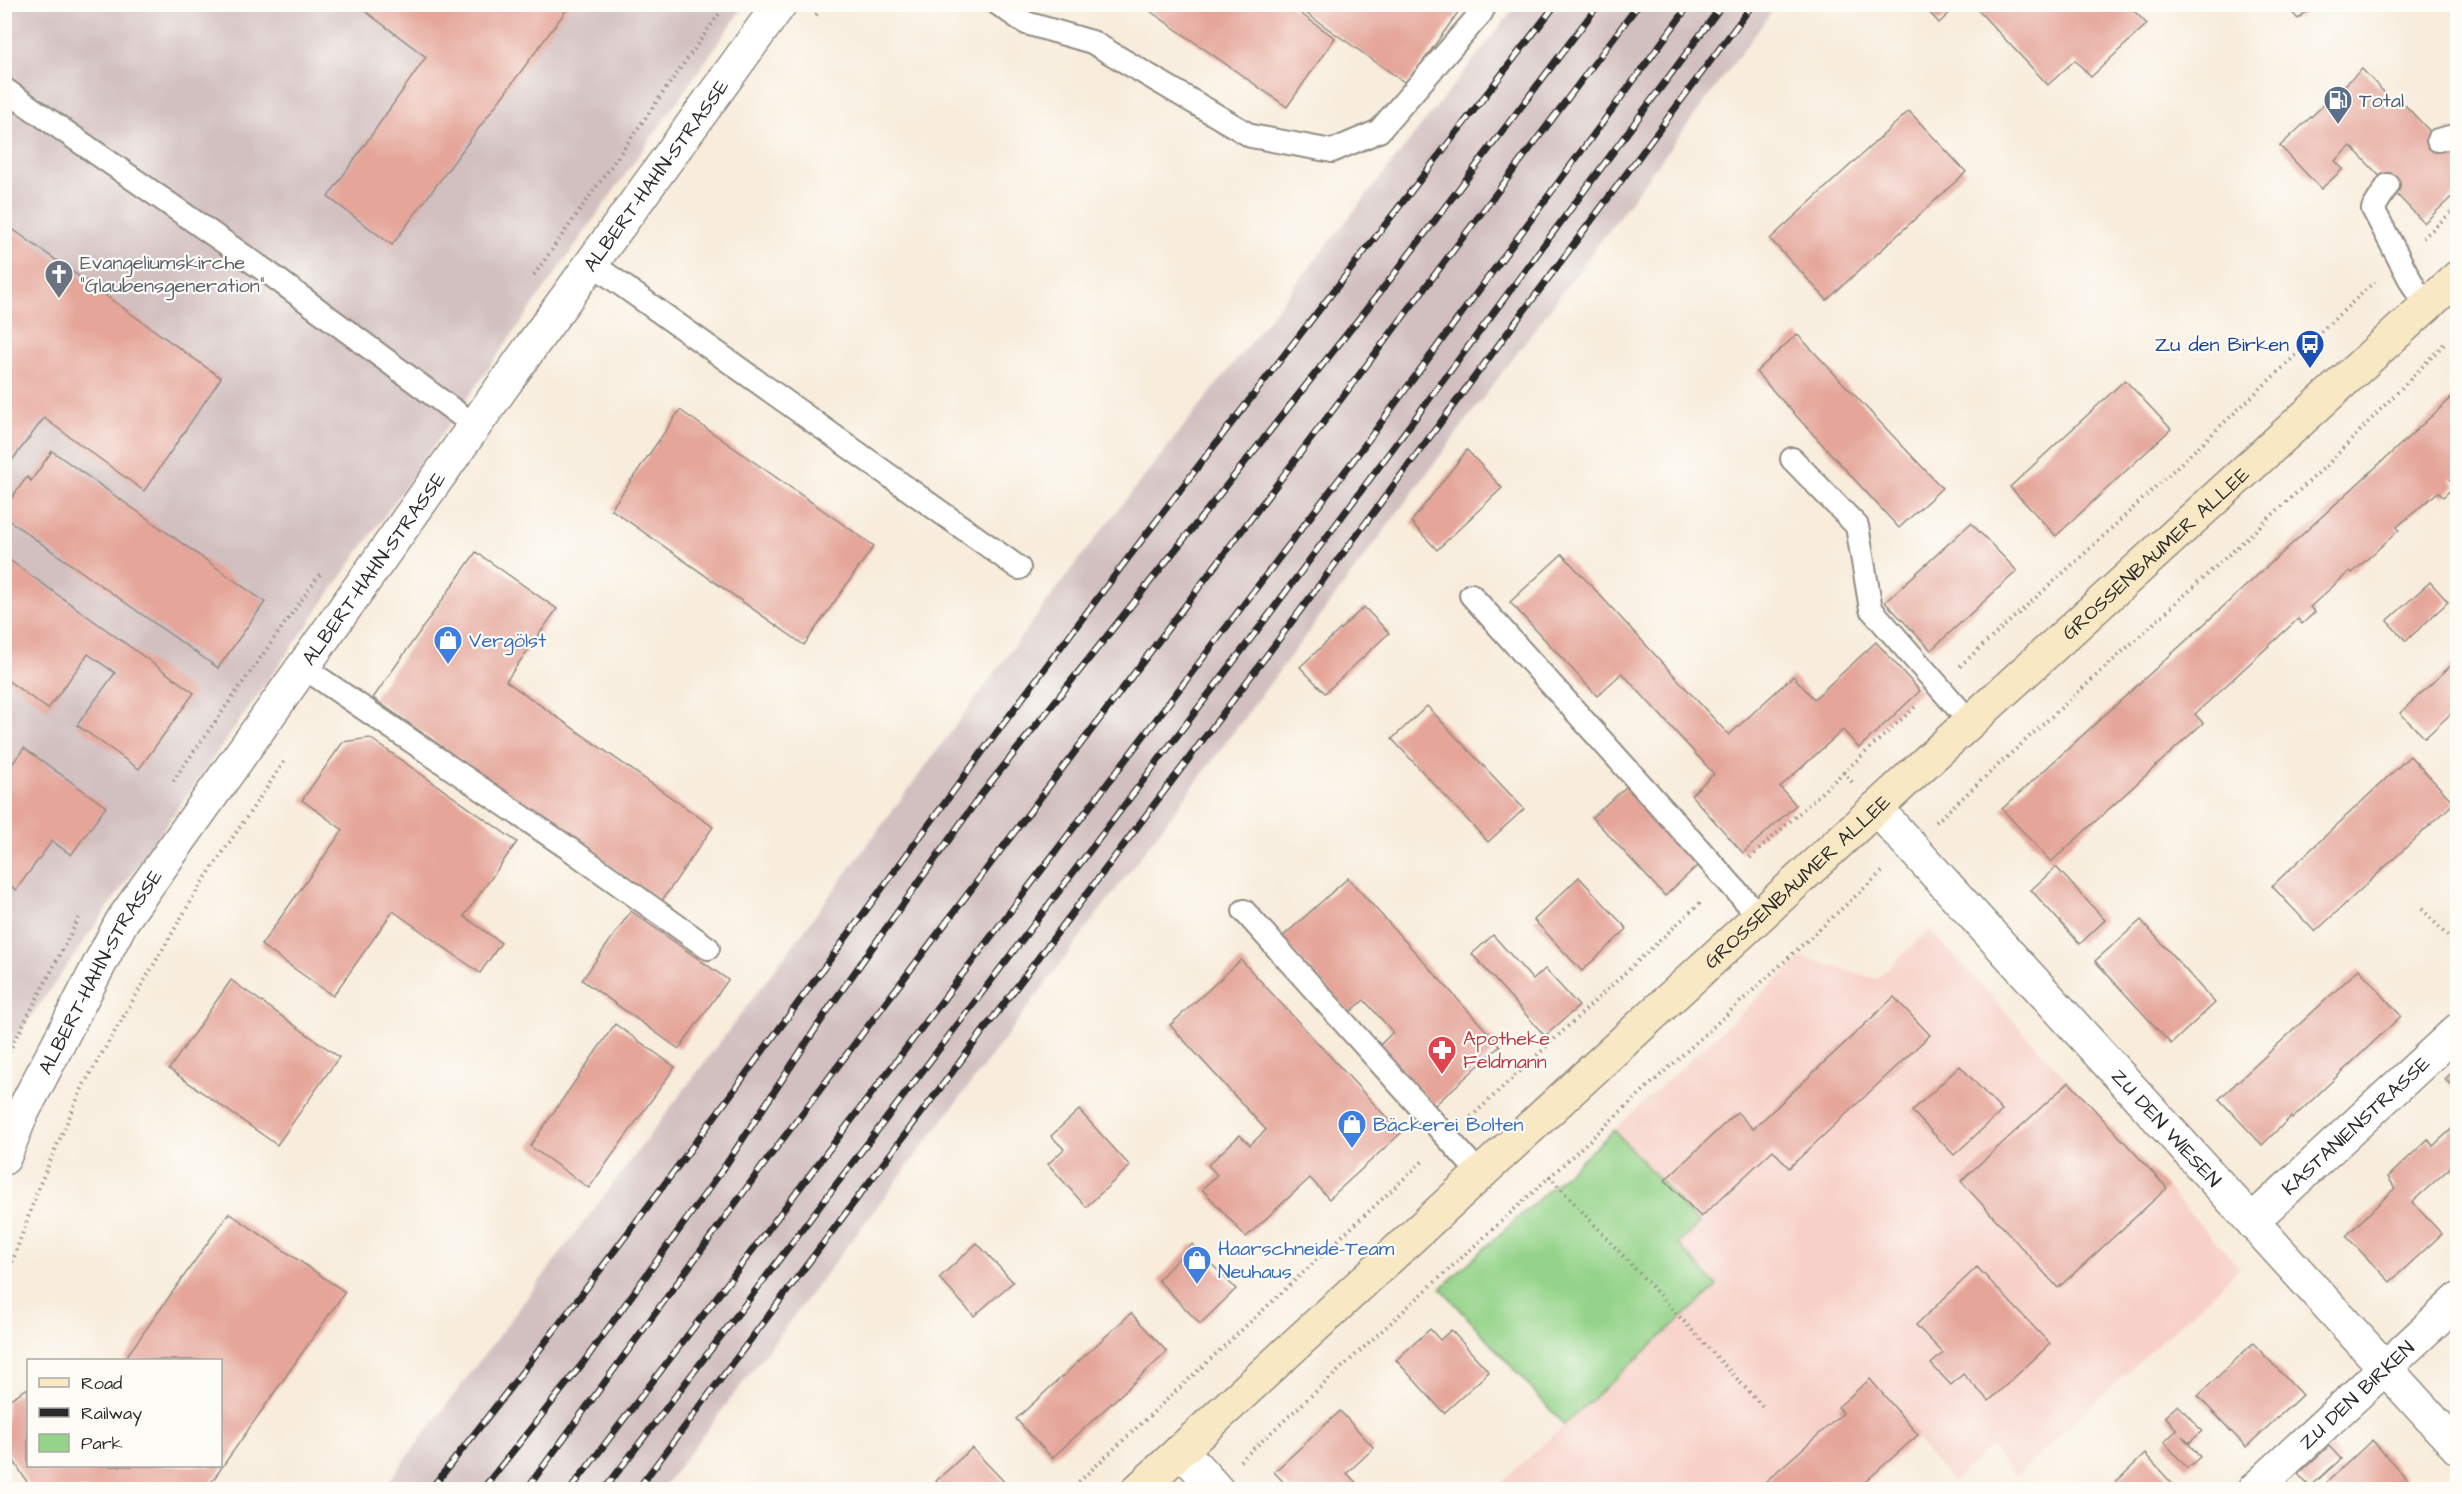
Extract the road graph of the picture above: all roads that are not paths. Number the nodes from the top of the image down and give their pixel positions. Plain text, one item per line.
1 (780, 4) edge
2 (998, 4) edge
3 (1485, 4) edge
4 (4, 89) edge
5 (2388, 185) dead end
6 (591, 263) junction
7 (2457, 276) edge
8 (2427, 304) junction
9 (475, 426) junction
10 (1792, 459) dead end
11 (1018, 568) dead end
12 (1471, 595) dead end
13 (303, 667) junction
14 (1970, 722) junction
15 (1876, 808) junction
16 (1244, 911) dead end
17 (1759, 916) junction
18 (708, 948) dead end
19 (2457, 1030) edge
20 (4, 1158) edge
21 (1480, 1174) junction
22 (2252, 1221) junction
23 (2457, 1300) edge
24 (2385, 1368) junction
25 (2457, 1448) edge
26 (1181, 1450) junction
27 (1215, 1487) edge
28 (1138, 1490) edge
29 (2254, 1490) edge

1 - 6 street, ALBERT-HAHN-STRASSE
2 - 3 lane
4 - 9 lane
5 - 8 lane
6 - 9 street, ALBERT-HAHN-STRASSE
6 - 11 lane
7 - 8 main road, GROSSENBAUMER ALLEE
8 - 14 main road, GROSSENBAUMER ALLEE
9 - 13 street, ALBERT-HAHN-STRASSE
10 - 14 lane
12 - 17 lane
13 - 18 lane
13 - 20 street, ALBERT-HAHN-STRASSE
14 - 15 main road, GROSSENBAUMER ALLEE
15 - 17 main road, GROSSENBAUMER ALLEE
15 - 22 street, ZU DEN WIESEN
16 - 21 lane
17 - 21 main road, GROSSENBAUMER ALLEE
19 - 22 street, KASTANIENSTRASSE
21 - 26 main road, GROSSENBAUMER ALLEE
22 - 24 street, ZU DEN WIESEN
23 - 24 street, ZU DEN BIRKEN
24 - 25 street, ZU DEN WIESEN
24 - 29 street, ZU DEN BIRKEN
26 - 27 street
26 - 28 main road, GROSSENBAUMER ALLEE

